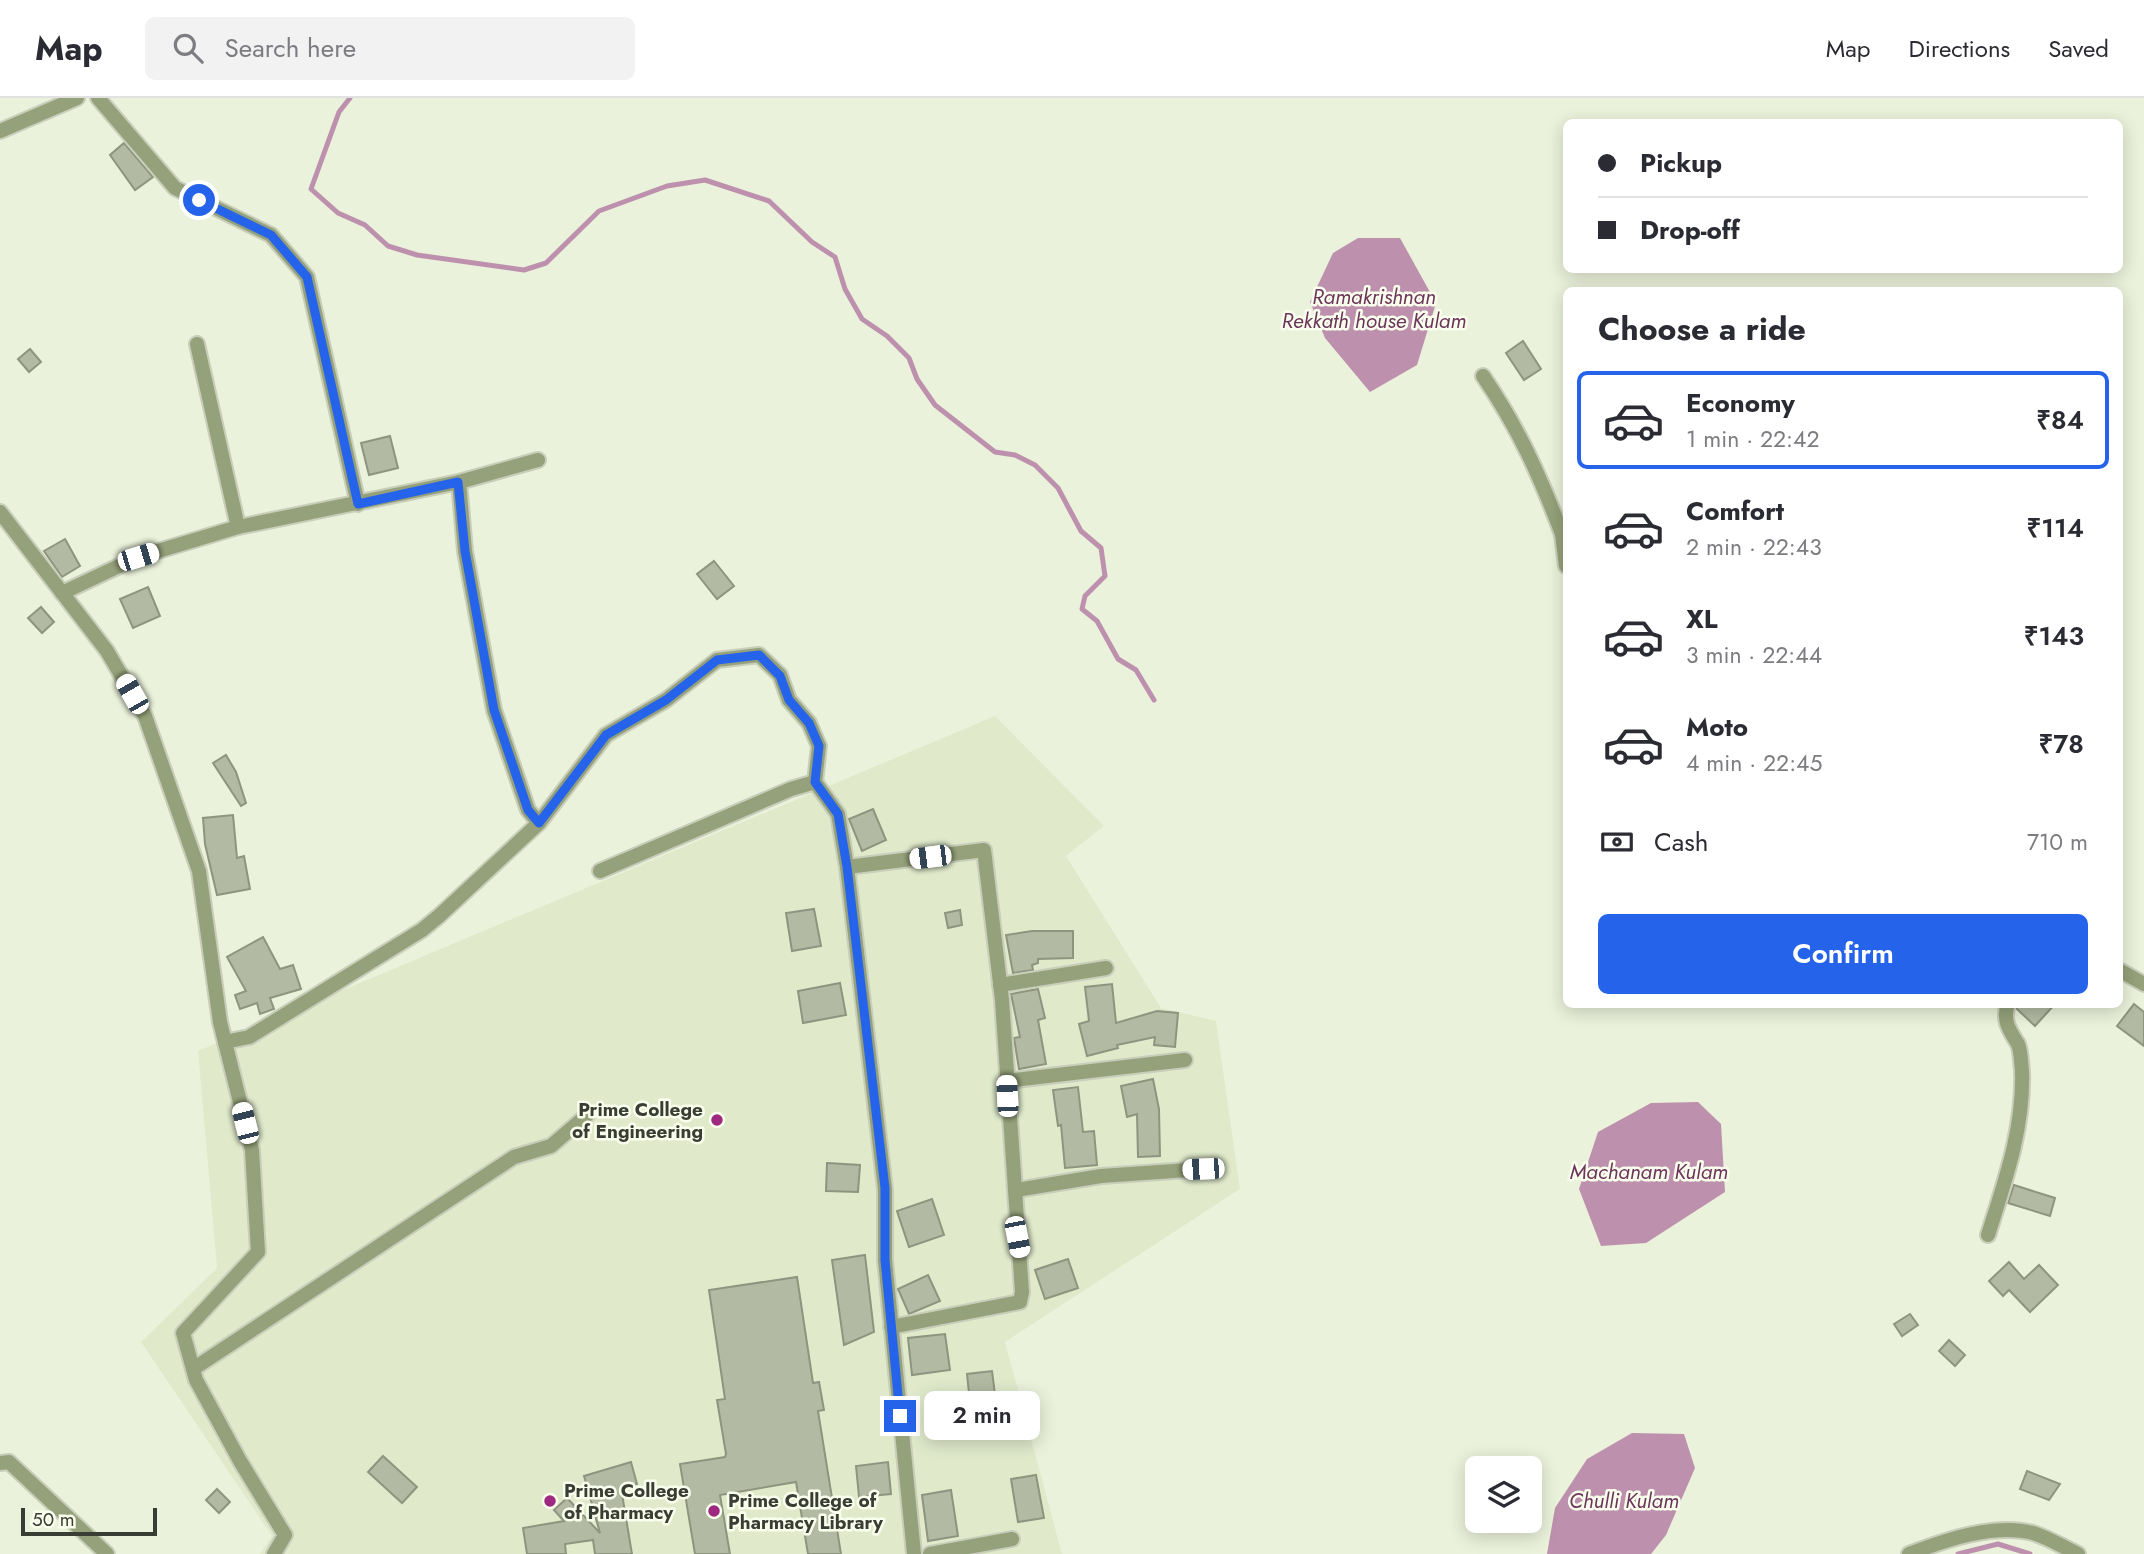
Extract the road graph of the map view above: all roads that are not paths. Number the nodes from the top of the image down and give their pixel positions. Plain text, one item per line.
1 (77, 98) edge
2 (98, 98) edge
3 (0, 131) edge
4 (197, 344) dead end
5 (1483, 376) dead end
6 (538, 460) dead end
7 (458, 482) junction
8 (358, 504) junction
9 (0, 512) edge
10 (238, 527) junction
11 (1563, 532) edge
12 (62, 593) junction
13 (815, 782) junction
14 (539, 823) junction
15 (847, 867) junction
16 (600, 871) dead end
17 (1106, 968) dead end
18 (2123, 972) edge
19 (2144, 984) edge
20 (1000, 985) junction
21 (2007, 1008) edge
22 (225, 1042) junction
23 (1185, 1060) dead end
24 (1006, 1081) junction
25 (587, 1115) dead end
26 (1203, 1169) dead end
27 (1016, 1191) junction
28 (1988, 1235) dead end
29 (891, 1327) junction
30 (193, 1369) junction
31 (0, 1464) edge
32 (1012, 1539) dead end
33 (280, 1551) edge
34 (107, 1554) edge
35 (914, 1554) edge
36 (930, 1554) edge
37 (1909, 1554) edge
38 (2078, 1554) edge

1 - 3 street
2 - 8 street
4 - 10 street
5 - 11 street
6 - 7 street
7 - 8 street
7 - 14 street
8 - 10 street
9 - 12 street
10 - 12 street
12 - 22 street
13 - 14 street
13 - 15 street
13 - 16 street
14 - 22 street
15 - 20 street
15 - 29 street
17 - 20 street
18 - 19 street
20 - 24 street
21 - 28 street
22 - 30 street
23 - 24 street
24 - 27 street
25 - 30 street
26 - 27 street
27 - 29 street
29 - 35 street
30 - 33 street
31 - 34 street
32 - 36 street
37 - 38 street

